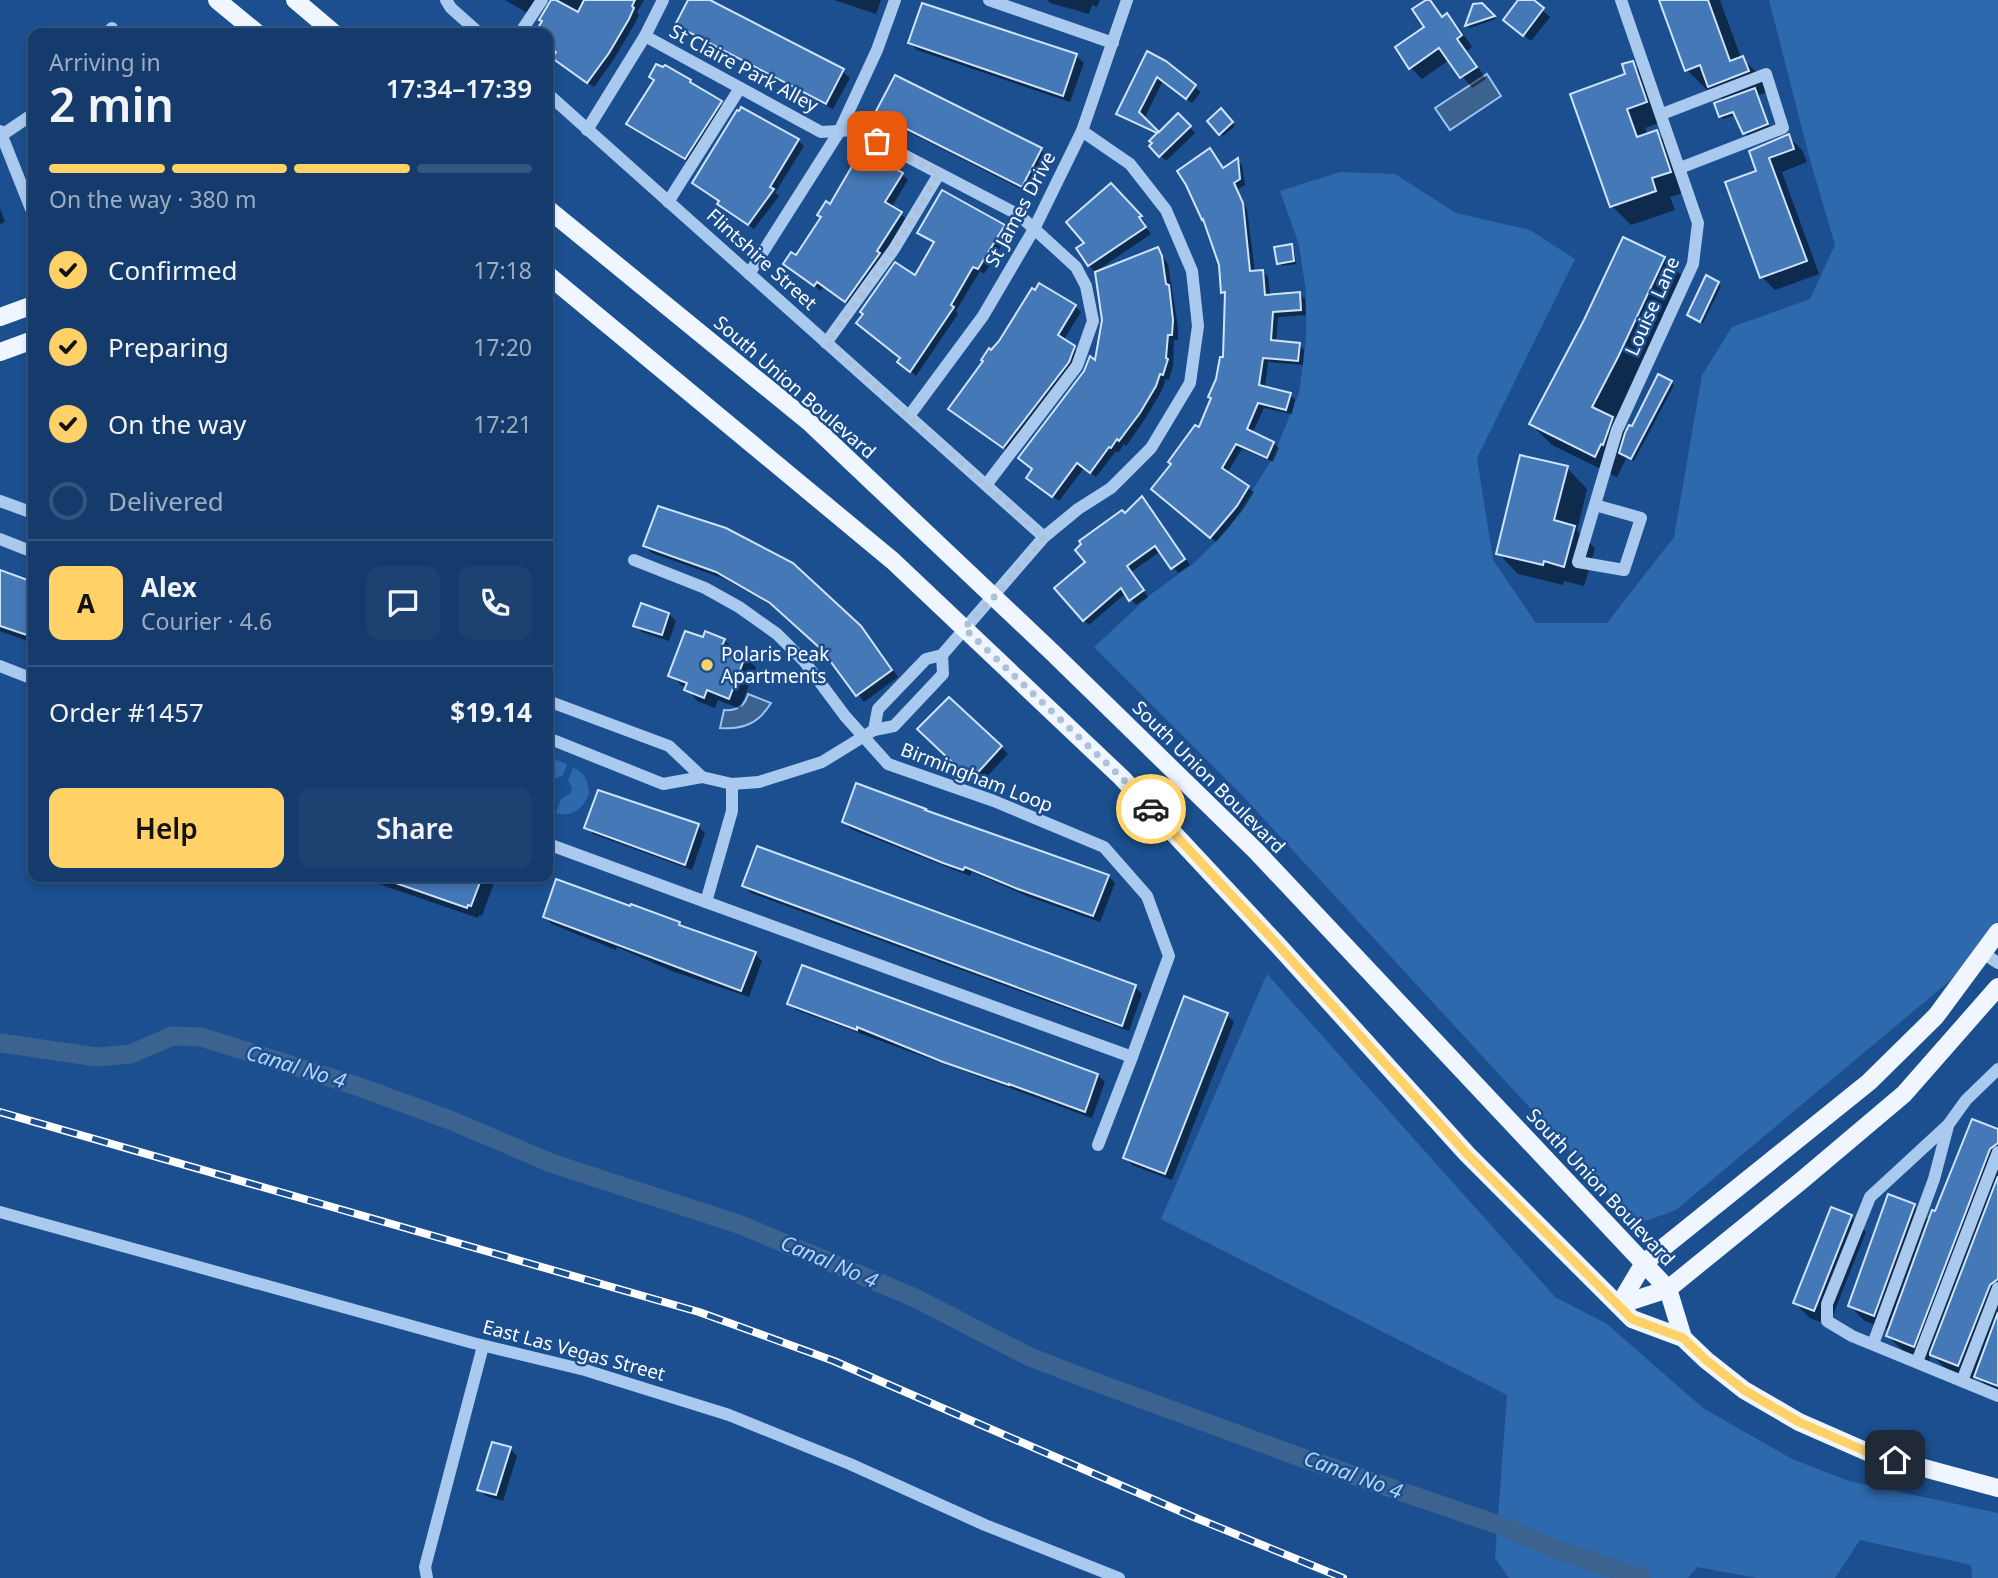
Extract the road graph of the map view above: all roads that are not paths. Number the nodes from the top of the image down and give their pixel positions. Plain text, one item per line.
1 (217, 0) edge
2 (295, 0) edge
3 (446, 0) edge
4 (542, 0) edge
5 (663, 0) edge
6 (895, 0) edge
7 (989, 0) edge
8 (1127, 0) edge
9 (1621, 0) edge
10 (1009, 3) edge
11 (251, 28) edge
12 (328, 28) edge
13 (473, 28) edge
14 (523, 28) edge
15 (645, 36) junction
16 (1113, 43) junction
17 (740, 88) junction
18 (553, 99) edge
19 (1662, 114) junction
20 (28, 117) edge
21 (587, 130) junction
22 (1082, 131) junction
23 (839, 132) junction
24 (1, 133) edge
25 (1680, 169) junction
26 (939, 173) junction
27 (28, 201) edge
28 (668, 202) junction
29 (553, 213) edge
30 (1034, 229) junction
31 (749, 274) junction
32 (553, 279) edge
33 (28, 307) edge
34 (0, 317) edge
35 (28, 342) edge
36 (827, 343) junction
37 (0, 352) edge
38 (909, 416) junction
39 (986, 485) junction
40 (0, 501) edge
41 (1595, 506) junction
42 (28, 511) edge
43 (1044, 537) junction
44 (0, 539) edge
45 (28, 550) edge
46 (634, 560) dead end
47 (994, 597) junction
48 (964, 628) junction
49 (943, 655) junction
50 (0, 666) edge
51 (28, 677) edge
52 (553, 703) edge
53 (868, 734) junction
54 (553, 740) edge
55 (702, 777) junction
56 (732, 784) junction
57 (553, 846) edge
58 (706, 902) junction
59 (1998, 932) edge
60 (1983, 953) junction
61 (1998, 963) edge
62 (1998, 987) edge
63 (1132, 1057) junction
64 (1997, 1070) edge
65 (1948, 1125) junction
66 (1098, 1145) dead end
67 (1998, 1152) edge
68 (0, 1212) edge
69 (1644, 1263) junction
70 (1998, 1288) edge
71 (1668, 1289) junction
72 (1619, 1306) junction
73 (1683, 1338) junction
74 (1873, 1344) junction
75 (484, 1346) junction
76 (1917, 1362) junction
77 (1962, 1381) junction
78 (1998, 1396) edge
79 (1998, 1488) edge
80 (427, 1578) edge
81 (1119, 1578) edge

1 - 11 main road
2 - 12 main road
3 - 13 street
4 - 14 street
5 - 15 street
6 - 23 street
7 - 10 street
8 - 16 street, St James Drive
9 - 19 street, Louise Lane
10 - 16 street
15 - 17 street, St Claire Park Alley
15 - 21 street
16 - 22 street, St James Drive
17 - 23 street, St Claire Park Alley
17 - 28 street
18 - 21 street, Flintshire Street
19 - 25 street, Louise Lane
19 - 25 street
20 - 24 street
21 - 28 street, Flintshire Street
22 - 30 street, St James Drive
22 - 43 street
23 - 26 street, St Claire Park Alley
23 - 31 street
24 - 27 street
25 - 41 street, Louise Lane
26 - 30 street, St Claire Park Alley
26 - 36 street
28 - 31 street, Flintshire Street
29 - 47 main road, South Union Boulevard
30 - 38 street, St James Drive
30 - 39 street, St Claire Park Alley
31 - 36 street, Flintshire Street
32 - 48 main road
33 - 34 main road
35 - 37 main road
36 - 38 street, Flintshire Street
38 - 39 street, Flintshire Street
39 - 43 street, Flintshire Street
40 - 42 street
41 - 41 street, Louise Lane
43 - 47 street
44 - 45 street
46 - 53 street, Birmingham Loop
47 - 48 street
47 - 69 main road, South Union Boulevard
48 - 49 street
48 - 72 main road
49 - 53 street
49 - 53 street
50 - 51 street
52 - 55 street
53 - 56 street
53 - 63 street, Birmingham Loop
54 - 55 street
55 - 56 street
56 - 58 street
57 - 58 street
58 - 63 street
59 - 60 main road
60 - 61 street
60 - 69 main road
62 - 71 main road
63 - 66 street, Birmingham Loop
64 - 65 street
65 - 74 street
65 - 74 street
67 - 76 street
68 - 75 street, East Las Vegas Street
69 - 71 main road, South Union Boulevard
69 - 72 main road
70 - 77 street
71 - 72 main road
71 - 73 main road, South Union Boulevard
72 - 73 main road
73 - 79 main road
74 - 76 street
75 - 80 street
75 - 81 street, East Las Vegas Street
76 - 77 street
77 - 78 street

